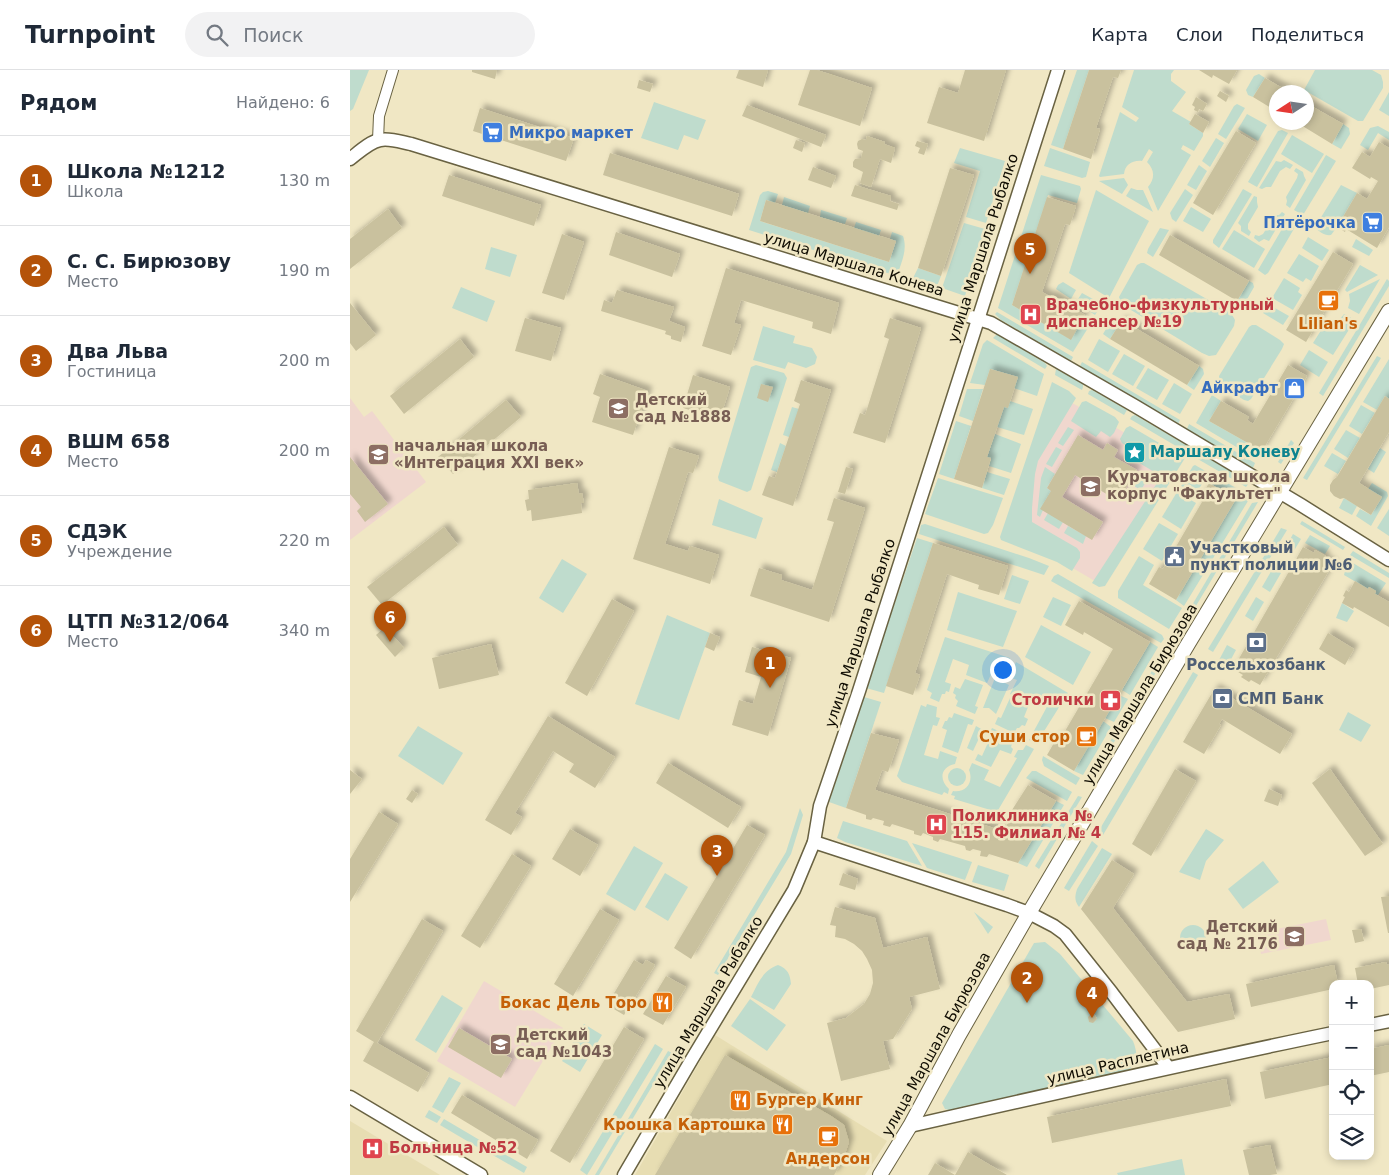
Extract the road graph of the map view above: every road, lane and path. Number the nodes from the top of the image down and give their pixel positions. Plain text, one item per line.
1 (393, 70) edge
2 (1058, 70) edge
3 (378, 140) junction
4 (350, 159) edge
5 (1389, 311) edge
6 (978, 320) junction
7 (1280, 492) junction
8 (1389, 560) edge
9 (814, 842) junction
10 (1028, 913) junction
11 (1389, 1021) edge
12 (1374, 1024) edge
13 (1329, 1034) edge
14 (1168, 1067) junction
15 (350, 1097) edge
16 (910, 1126) junction
17 (481, 1175) edge
18 (624, 1175) edge
19 (880, 1175) edge

1 - 3 street
2 - 6 street, улица Маршала Рыбалко
3 - 4 street
3 - 6 street, улица Маршала Конева
5 - 7 main road, улица Маршала Бирюзова
6 - 7 street, улица Маршала Конева
6 - 9 street, улица Маршала Рыбалко
7 - 8 street, улица Маршала Конева
7 - 10 main road, улица Маршала Бирюзова
9 - 10 street
9 - 18 street, улица Маршала Рыбалко
10 - 14 street
10 - 16 main road, улица Маршала Бирюзова
11 - 12 street
13 - 14 street, улица Расплетина
14 - 16 street, улица Расплетина
15 - 17 street
16 - 19 main road, улица Маршала Бирюзова

